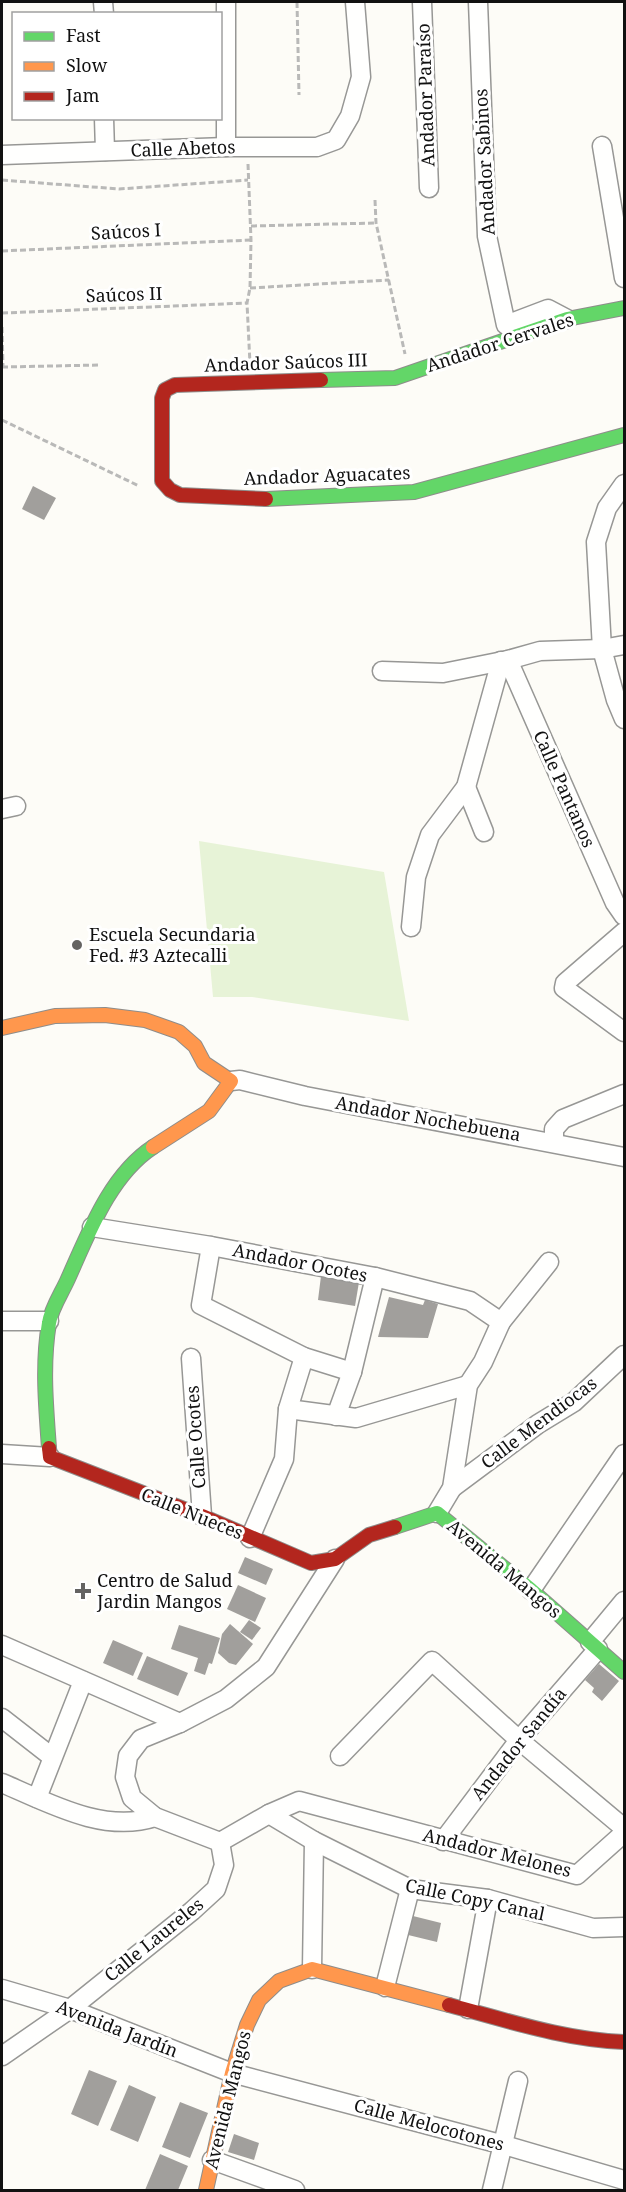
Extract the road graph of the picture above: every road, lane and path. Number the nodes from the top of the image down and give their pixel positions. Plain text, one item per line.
1 (226, 2) edge
2 (297, 2) edge
3 (355, 2) edge
4 (422, 2) edge
5 (478, 2) edge
6 (299, 95) dead end
7 (104, 120) edge
8 (602, 146) dead end
9 (226, 147) junction
10 (247, 147) junction
11 (105, 151) junction
12 (2, 155) edge
13 (2, 180) edge
14 (248, 180) junction
15 (429, 188) dead end
16 (375, 200) dead end
17 (376, 223) junction
18 (251, 226) junction
19 (251, 240) junction
20 (2, 251) edge
21 (624, 278) edge
22 (389, 280) junction
23 (250, 288) junction
24 (247, 303) junction
25 (624, 308) edge
26 (2, 313) edge
27 (567, 319) junction
28 (2, 327) edge
29 (99, 365) dead end
30 (2, 367) edge
31 (409, 373) junction
32 (251, 381) junction
33 (2, 420) edge
34 (624, 435) edge
35 (624, 484) edge
36 (139, 486) dead end
37 (170, 490) joint
38 (624, 645) edge
39 (602, 649) junction
40 (504, 660) junction
41 (382, 671) dead end
42 (624, 719) edge
43 (466, 787) junction
44 (484, 832) dead end
45 (624, 916) edge
46 (411, 927) dead end
47 (624, 932) edge
48 (2, 1028) edge
49 (624, 1032) edge
50 (231, 1081) junction
51 (624, 1094) edge
52 (554, 1142) junction
53 (624, 1157) edge
54 (92, 1227) junction
55 (211, 1246) junction
56 (549, 1262) dead end
57 (375, 1277) junction
58 (2, 1321) edge
59 (49, 1321) junction
60 (501, 1322) junction
61 (624, 1355) edge
62 (304, 1357) junction
63 (191, 1358) dead end
64 (352, 1372) junction
65 (468, 1385) junction
66 (288, 1409) junction
67 (336, 1416) junction
68 (2, 1454) edge
69 (624, 1455) edge
70 (50, 1457) junction
71 (452, 1488) junction
72 (437, 1513) junction
73 (202, 1516) junction
74 (250, 1538) junction
75 (335, 1559) junction
76 (531, 1590) junction
77 (624, 1601) edge
78 (2, 1645) edge
79 (594, 1646) junction
80 (624, 1672) edge
81 (82, 1682) junction
82 (2, 1718) edge
83 (180, 1723) junction
84 (519, 1740) junction
85 (340, 1756) dead end
86 (52, 1757) junction
87 (2, 1783) edge
88 (37, 1798) junction
89 (270, 1814) junction
90 (155, 1817) junction
91 (624, 1828) edge
92 (624, 1833) edge
93 (314, 1841) junction
94 (443, 1841) junction
95 (220, 1842) junction
96 (410, 1889) junction
97 (488, 1899) junction
98 (624, 1927) edge
99 (312, 1969) junction
100 (385, 1987) junction
101 (2, 1989) edge
102 (70, 2009) junction
103 (468, 2009) junction
104 (624, 2042) edge
105 (2, 2056) edge
106 (232, 2073) junction
107 (518, 2081) dead end
108 (504, 2145) junction
109 (212, 2160) junction
110 (624, 2180) edge
111 (206, 2190) edge
112 (295, 2190) edge
113 (492, 2190) edge

1 - 9 street
2 - 6 path
3 - 10 street, Calle Abetos
4 - 15 street, Andador Paraíso
5 - 27 street, Andador Sabinos
7 - 11 street
8 - 21 street
9 - 10 street, Calle Abetos
9 - 11 street, Calle Abetos
10 - 14 path
11 - 12 street, Calle Abetos
13 - 14 path
14 - 18 path
16 - 17 path, Andador Cervales
17 - 18 path
17 - 22 path, Andador Cervales
18 - 19 path
19 - 20 path, Saúcos I
19 - 23 path
22 - 23 path
22 - 31 path, Andador Cervales
23 - 24 path
24 - 26 path, Saúcos II
24 - 32 path
25 - 27 main road, Andador Cervales
27 - 31 main road, Andador Cervales
28 - 30 path
29 - 30 path
31 - 32 main road, Andador Saúcos III
32 - 37 main road, Andador Saúcos III
33 - 36 path
34 - 37 main road, Andador Aguacates
35 - 39 street
38 - 39 street
39 - 40 street
39 - 42 street
40 - 41 street
40 - 43 street
40 - 45 street, Calle Pantanos
43 - 44 street
43 - 46 street
47 - 49 street
48 - 50 main road
50 - 52 street, Andador Nochebuena
50 - 54 main road
51 - 52 street
52 - 53 street, Andador Nochebuena
54 - 55 street, Andador Ocotes
54 - 59 main road
55 - 57 street, Andador Ocotes
55 - 62 street
56 - 60 street
57 - 60 street, Andador Ocotes
57 - 64 street
58 - 59 street
59 - 70 main road
60 - 65 street
61 - 71 street, Calle Mendiocas
62 - 64 street
62 - 66 street
63 - 73 street, Calle Ocotes
64 - 67 street
65 - 67 street
65 - 71 street
66 - 67 street
66 - 74 street
68 - 70 street
69 - 76 street
70 - 73 main road, Calle Nueces
71 - 72 street
72 - 75 main road, Avenida Mangos
72 - 76 main road, Avenida Mangos
73 - 74 main road, Calle Nueces
74 - 75 main road, Calle Nueces
75 - 83 street, Avenida Mangos
76 - 79 main road, Avenida Mangos
77 - 79 street, Andador Sandía
78 - 81 street
79 - 80 main road, Avenida Mangos
79 - 84 street, Andador Sandía
81 - 83 street
81 - 86 street
82 - 86 street
83 - 90 street
84 - 85 street
84 - 91 street
84 - 94 street, Andador Sandía
86 - 88 street
87 - 88 street
88 - 90 street
89 - 93 street, Calle Copy Canal
89 - 94 street, Andador Melones
89 - 95 street, Andador Melones
90 - 95 street
92 - 94 street, Andador Melones
93 - 96 street, Calle Copy Canal
93 - 99 street
95 - 102 street, Calle Laureles
96 - 97 street, Calle Copy Canal
96 - 100 street
97 - 98 street, Calle Copy Canal
97 - 103 street
99 - 100 main road
99 - 106 main road, Avenida Mangos
100 - 103 main road
101 - 102 street, Avenida Jardín
102 - 105 street, Calle Laureles
102 - 106 street, Avenida Jardín
103 - 104 main road
106 - 108 street, Calle Melocotones
106 - 109 main road, Avenida Mangos
107 - 108 street
108 - 110 street, Calle Melocotones
108 - 113 street
109 - 111 main road, Avenida Mangos
109 - 112 street

